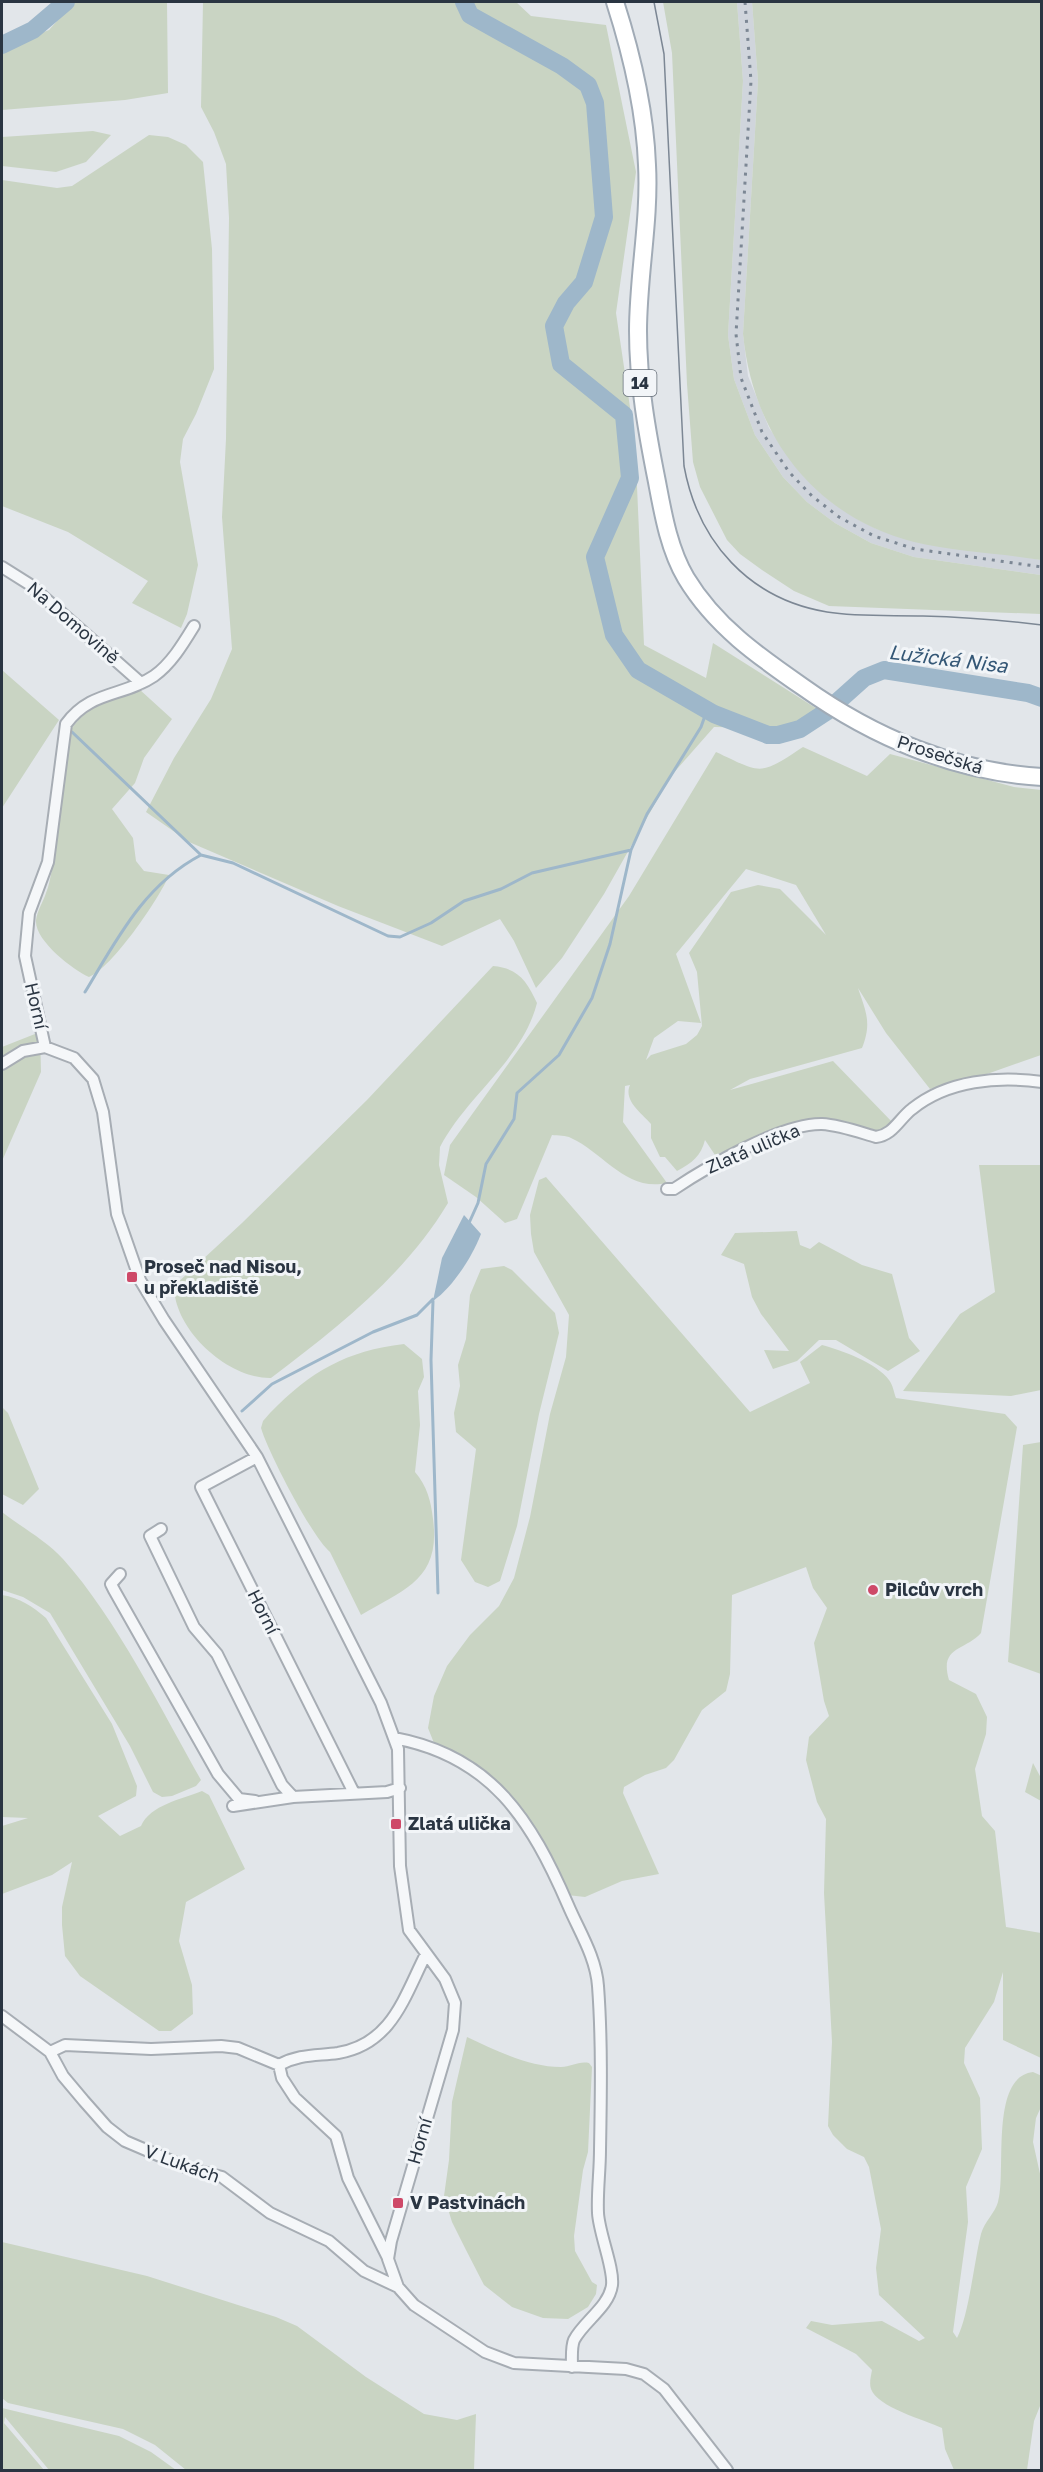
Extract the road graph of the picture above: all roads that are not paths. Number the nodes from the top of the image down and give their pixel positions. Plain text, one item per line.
1 (615, 2) edge
2 (2, 567) edge
3 (194, 626) dead end
4 (141, 683) junction
5 (1041, 777) edge
6 (45, 1047) junction
7 (2, 1064) edge
8 (1041, 1082) edge
9 (667, 1189) dead end
10 (257, 1457) junction
11 (161, 1528) dead end
12 (120, 1574) dead end
13 (394, 1737) junction
14 (400, 1788) junction
15 (354, 1793) junction
16 (292, 1797) junction
17 (255, 1801) junction
18 (233, 1806) dead end
19 (426, 1954) junction
20 (2, 2016) edge
21 (50, 2052) junction
22 (279, 2065) junction
23 (388, 2259) junction
24 (398, 2287) junction
25 (572, 2367) junction
26 (727, 2470) edge

1 - 5 main road, Prosečská / 14
2 - 4 street, Na Domovině
3 - 4 street, Horní
4 - 6 street, Horní
6 - 7 street
6 - 10 street, Horní
8 - 9 street, Zlatá ulička
10 - 13 street, Horní
10 - 15 street, Horní
11 - 16 street
12 - 17 street
13 - 14 street, Horní
13 - 25 street
14 - 15 street
14 - 19 street, Horní
15 - 16 street
16 - 17 street
17 - 18 street
19 - 22 street
19 - 23 street, Horní
20 - 21 street, V Lukách
21 - 22 street
21 - 24 street, V Lukách
22 - 23 street
23 - 24 street
24 - 25 street
25 - 26 street

